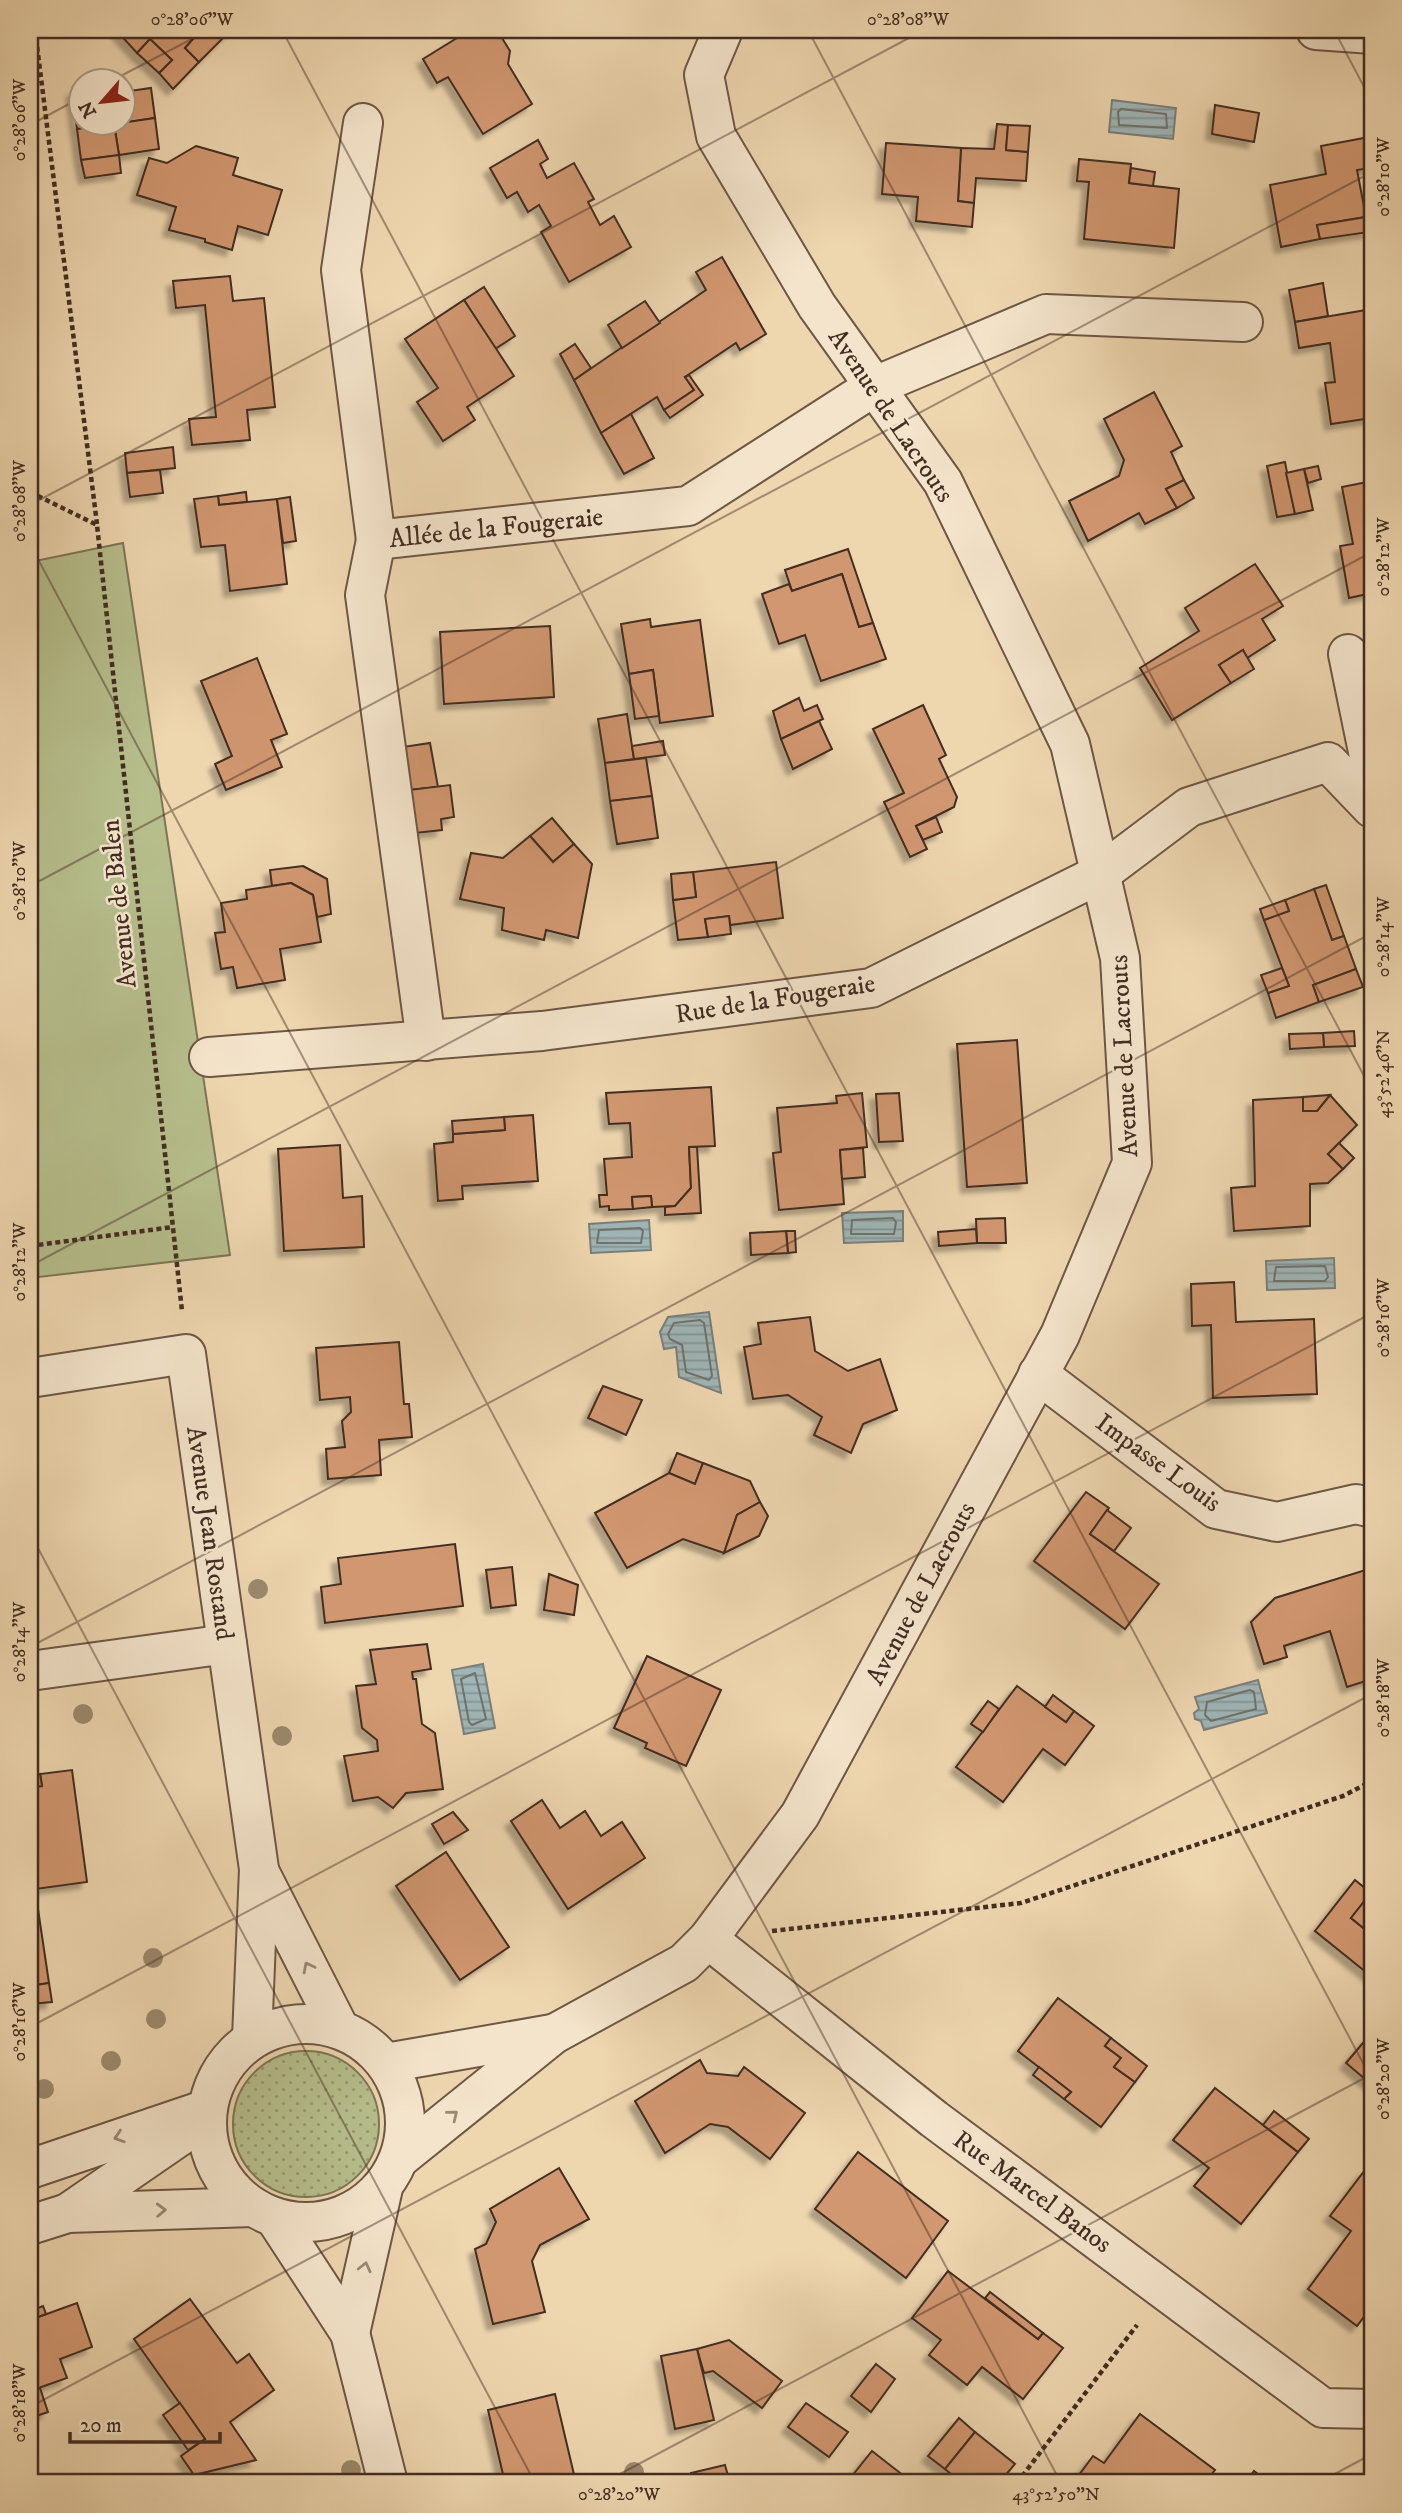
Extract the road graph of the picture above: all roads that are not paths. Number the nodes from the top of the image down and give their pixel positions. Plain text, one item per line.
1 (723, 30) edge
2 (1316, 30) edge
3 (1372, 34) edge
4 (363, 123) dead end
5 (1243, 322) dead end
6 (875, 386) junction
7 (376, 540) junction
8 (1348, 654) dead end
9 (1372, 771) edge
10 (1372, 808) edge
11 (1100, 874) junction
12 (426, 1041) junction
13 (209, 1057) dead end
14 (1038, 1374) junction
15 (30, 1378) edge
16 (1372, 1508) edge
17 (227, 1644) junction
18 (30, 1671) edge
19 (258, 1869) junction
20 (708, 1939) junction
21 (339, 2028) junction
22 (554, 2034) junction
23 (252, 2038) junction
24 (386, 2063) junction
25 (207, 2113) junction
26 (30, 2169) edge
27 (391, 2173) junction
28 (68, 2213) junction
29 (264, 2213) junction
30 (30, 2225) edge
31 (350, 2333) junction
32 (1372, 2409) edge
33 (388, 2483) edge

1 - 6 street, Avenue de Lacrouts
2 - 3 street
4 - 7 street, Allée de la Fougeraie
5 - 6 street, Allée de la Fougeraie
6 - 7 street, Allée de la Fougeraie
6 - 11 street, Avenue de Lacrouts
7 - 12 street
8 - 9 street
10 - 11 street, Rue de la Fougeraie
11 - 12 street, Rue de la Fougeraie
11 - 14 street, Avenue de Lacrouts
12 - 13 street, Rue de la Fougeraie
14 - 16 street, Impasse Louis
14 - 20 street, Avenue de Lacrouts
15 - 17 street, Avenue Jean Rostand
17 - 18 street
17 - 19 street, Avenue Jean Rostand
21 -> 19 street, Avenue Jean Rostand
19 - 23 street, Avenue Jean Rostand
20 - 22 street, Avenue de Lacrouts
20 - 32 street, Rue Marcel Banos
21 - 23 street
21 - 24 street
22 - 24 street, Avenue de Lacrouts
27 -> 22 street, Avenue de Lacrouts
23 - 25 street
24 - 27 street
25 -> 26 street
25 - 28 street
25 - 29 street
27 - 29 street
31 -> 27 street
28 -> 29 street
28 - 30 street
29 - 31 street
31 - 33 street

